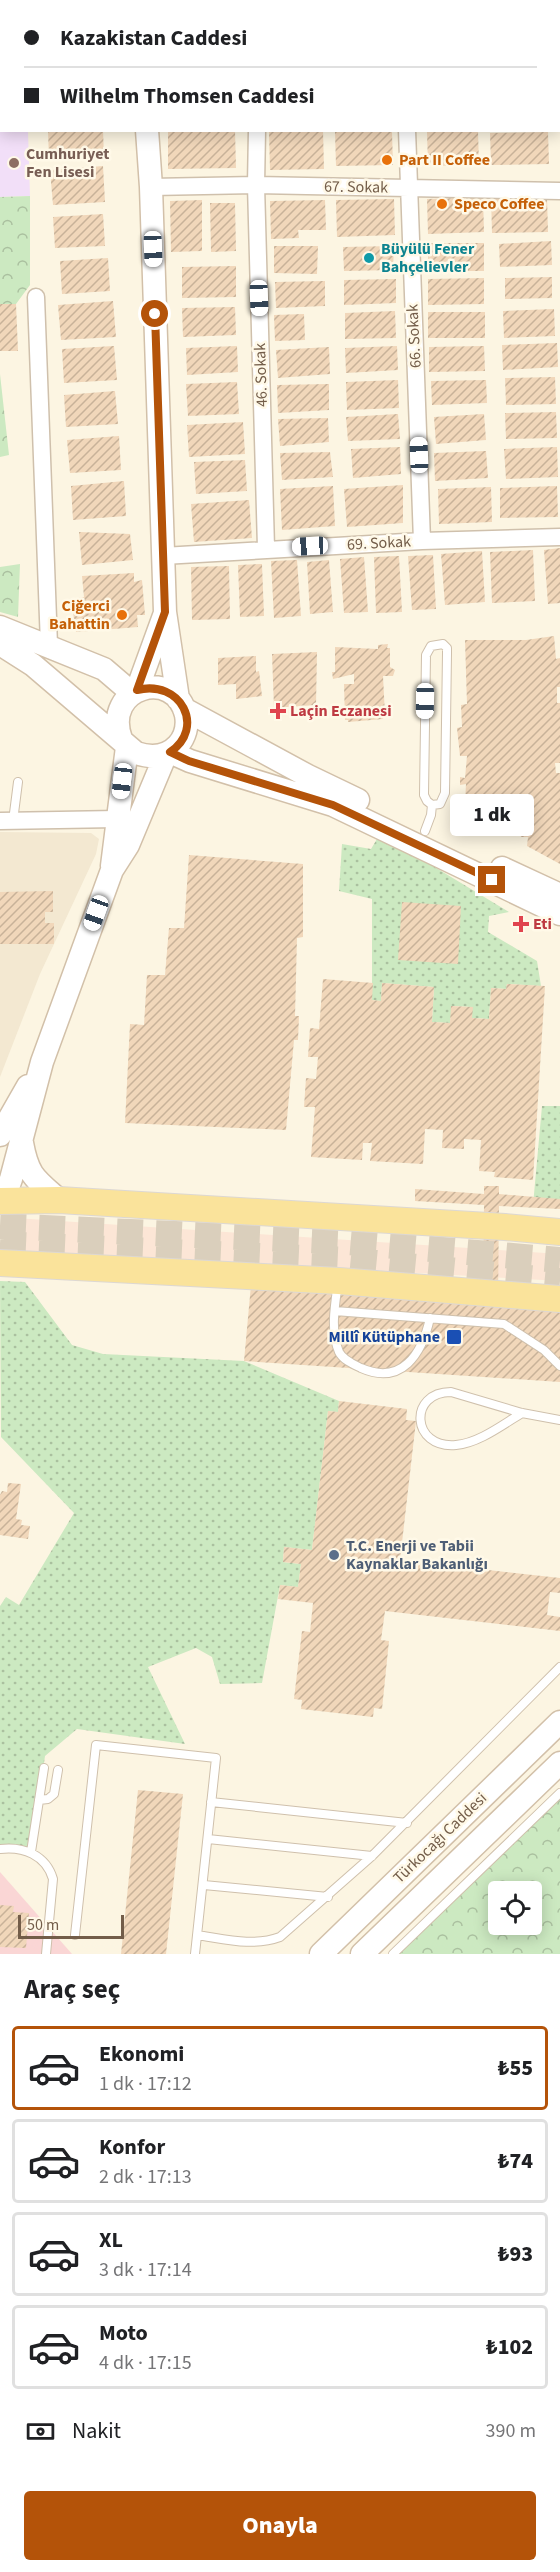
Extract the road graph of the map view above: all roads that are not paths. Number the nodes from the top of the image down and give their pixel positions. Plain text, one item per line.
1 (147, 132) edge
2 (256, 132) edge
3 (407, 132) edge
4 (256, 185) junction
5 (151, 187) junction
6 (407, 188) junction
7 (560, 191) edge
8 (36, 297) dead end
9 (560, 537) edge
10 (422, 541) junction
11 (266, 548) junction
12 (163, 556) junction
13 (165, 612) junction
14 (0, 627) edge
15 (0, 644) edge
16 (49, 645) junction
17 (135, 692) junction
18 (181, 704) junction
19 (124, 743) junction
20 (168, 753) junction
21 (18, 782) dead end
22 (432, 805) junction
23 (117, 819) junction
24 (7, 821) edge
25 (425, 831) junction
26 (112, 870) junction
27 (560, 896) edge
28 (560, 914) edge
29 (11, 1138) edge
30 (59, 1200) junction
31 (1, 1203) edge
32 (560, 1232) edge
33 (0, 1263) edge
34 (339, 1281) junction
35 (560, 1299) edge
36 (335, 1311) junction
37 (430, 1318) junction
38 (560, 1366) edge
39 (522, 1413) junction
40 (560, 1420) edge
41 (560, 1667) edge
42 (560, 1722) edge
43 (560, 1763) edge
44 (44, 1768) dead end
45 (58, 1770) dead end
46 (560, 1793) edge
47 (39, 1800) junction
48 (211, 1802) junction
49 (407, 1823) junction
50 (208, 1839) junction
51 (0, 1849) edge
52 (31, 1852) junction
53 (372, 1856) junction
54 (204, 1885) junction
55 (328, 1897) junction
56 (75, 1935) dead end
57 (197, 1935) junction
58 (46, 1954) edge
59 (195, 1954) edge
60 (321, 1954) edge
61 (362, 1954) edge
62 (393, 1954) edge

1 - 5 main road
2 - 4 street, 46. Sokak
3 - 6 street, 66. Sokak
4 - 5 street, 67. Sokak
4 - 6 street, 67. Sokak
4 - 11 street, 46. Sokak
5 - 12 main road
6 - 7 street, 67. Sokak
6 - 10 street, 66. Sokak
8 - 16 street
9 - 10 street, 69. Sokak
10 - 11 street, 69. Sokak
11 - 12 street, 69. Sokak
12 - 13 main road
13 - 17 main road
13 - 18 main road
14 - 16 main road
15 - 19 main road
16 - 17 main road
17 - 18 main road
17 - 19 main road
18 - 20 main road
18 - 25 main road
19 - 20 main road
19 - 23 main road
20 - 26 main road
20 - 28 main road
21 - 24 lane
22 - 22 lane
22 - 25 lane
23 - 24 street
23 - 26 main road
25 - 27 main road
26 - 29 main road
29 - 30 main road
29 - 31 main road
30 - 31 main road
30 - 32 main road
33 - 34 main road
34 - 35 main road
34 - 36 lane
36 - 37 lane
36 - 37 lane
37 - 38 lane
39 - 39 lane
39 - 40 lane
41 - 49 lane
42 - 60 main road, Türkocağı Caddesi
43 - 61 main road, Türkocağı Caddesi
44 - 47 lane
45 - 47 lane
46 - 62 lane
47 - 52 lane
48 - 49 lane
48 - 50 lane
48 - 56 lane
49 - 53 lane
50 - 53 lane
50 - 54 lane
51 - 52 lane
52 - 58 lane
53 - 55 lane
54 - 55 lane
54 - 57 lane
55 - 57 lane
57 - 59 lane

